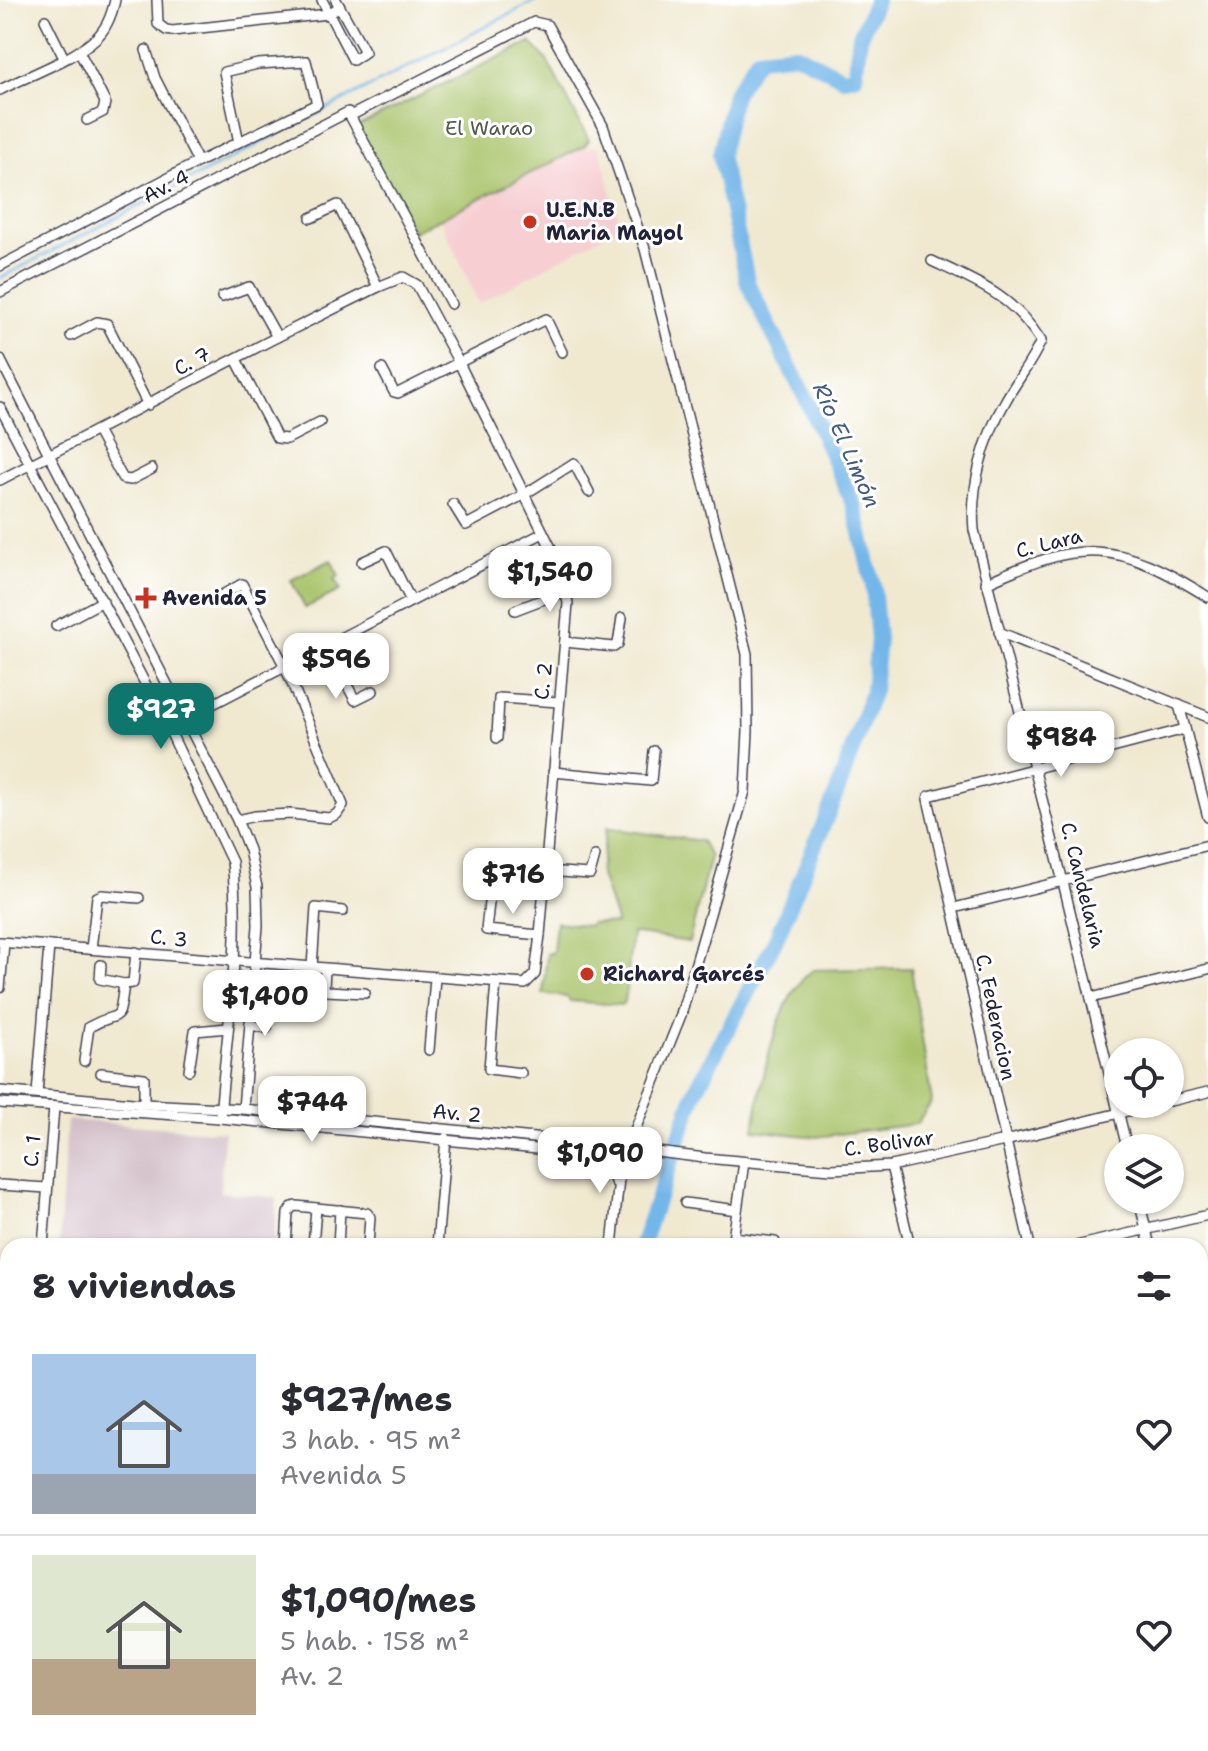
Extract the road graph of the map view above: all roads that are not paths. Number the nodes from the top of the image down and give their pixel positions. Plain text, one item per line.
1 (115, 0) edge
2 (157, 0) edge
3 (322, 0) edge
4 (338, 4) edge
5 (328, 14) junction
6 (45, 20) dead end
7 (146, 50) dead end
8 (79, 51) junction
9 (64, 58) junction
10 (0, 90) edge
11 (349, 114) junction
12 (87, 120) dead end
13 (239, 142) junction
14 (198, 162) junction
15 (311, 218) dead end
16 (932, 261) dead end
17 (0, 266) edge
18 (403, 277) joint
19 (378, 287) junction
20 (0, 292) edge
21 (222, 297) dead end
22 (451, 304) dead end
23 (71, 336) dead end
24 (277, 337) junction
25 (562, 352) dead end
26 (0, 359) edge
27 (236, 359) junction
28 (458, 361) junction
29 (382, 369) dead end
30 (148, 405) junction
31 (0, 407) edge
32 (320, 422) dead end
33 (97, 431) junction
34 (51, 455) junction
35 (31, 465) junction
36 (152, 469) dead end
37 (0, 480) edge
38 (589, 492) dead end
39 (525, 494) junction
40 (453, 504) dead end
41 (543, 533) junction
42 (362, 562) dead end
43 (986, 583) junction
44 (565, 591) junction
45 (1208, 597) edge
46 (215, 599) dead end
47 (103, 601) junction
48 (411, 601) junction
49 (515, 610) dead end
50 (622, 618) dead end
51 (56, 626) dead end
52 (999, 632) junction
53 (565, 642) junction
54 (326, 645) junction
55 (285, 667) junction
56 (373, 691) dead end
57 (559, 702) junction
58 (1179, 705) junction
59 (1208, 717) edge
60 (184, 719) junction
61 (169, 729) junction
62 (1185, 729) junction
63 (497, 738) dead end
64 (654, 751) dead end
65 (1036, 769) junction
66 (553, 772) junction
67 (1208, 817) edge
68 (237, 820) junction
69 (1208, 845) edge
70 (595, 856) dead end
71 (546, 871) junction
72 (1063, 882) junction
73 (490, 894) dead end
74 (139, 898) dead end
75 (954, 908) junction
76 (343, 911) dead end
77 (540, 935) junction
78 (2, 942) edge
79 (49, 946) junction
80 (91, 949) junction
81 (136, 952) junction
82 (235, 962) junction
83 (255, 964) junction
84 (101, 965) dead end
85 (312, 967) junction
86 (325, 969) junction
87 (1208, 969) edge
88 (435, 978) junction
89 (496, 982) junction
90 (124, 984) junction
91 (525, 984) joint
92 (0, 988) edge
93 (365, 993) dead end
94 (271, 998) dead end
95 (1091, 998) junction
96 (250, 1025) junction
97 (228, 1028) junction
98 (429, 1050) dead end
99 (1104, 1053) edge
100 (84, 1061) dead end
101 (189, 1070) dead end
102 (101, 1073) dead end
103 (521, 1073) dead end
104 (0, 1091) edge
105 (1208, 1092) edge
106 (37, 1094) junction
107 (1184, 1098) edge
108 (0, 1103) edge
109 (144, 1104) junction
110 (54, 1107) junction
111 (243, 1109) junction
112 (220, 1113) junction
113 (1104, 1116) edge
114 (446, 1136) junction
115 (1005, 1141) junction
116 (622, 1150) junction
117 (588, 1154) junction
118 (744, 1162) junction
119 (891, 1166) junction
120 (0, 1185) edge
121 (617, 1186) junction
122 (47, 1188) junction
123 (685, 1203) dead end
124 (316, 1208) junction
125 (340, 1210) junction
126 (737, 1210) junction
127 (1142, 1214) edge
128 (1208, 1215) edge
129 (1146, 1229) junction
130 (44, 1238) edge
131 (286, 1238) edge
132 (314, 1238) edge
133 (338, 1238) edge
134 (369, 1238) edge
135 (438, 1238) edge
136 (614, 1238) edge
137 (734, 1238) edge
138 (908, 1238) edge
139 (1028, 1238) edge
140 (1109, 1238) edge
141 (1148, 1238) edge

1 - 8 street
2 - 5 street
3 - 5 street
4 - 5 street
4 - 5 street
6 - 9 street
7 - 14 street
8 - 9 street
8 - 12 street
9 - 10 street
11 - 20 street, Av. 4
11 - 22 street
11 - 116 street, Av. 4
13 - 13 street, Av. 4
13 - 14 street, Av. 4
14 - 17 street, Av. 4
15 - 19 street
16 - 43 street, C. Candelaria
18 - 19 street, C. 7
18 - 28 street, C. 2
19 - 24 street, C. 7
21 - 24 street
23 - 30 street
24 - 27 street, C. 7
25 - 28 street
26 - 34 street
27 - 30 street, C. 7
27 - 32 street
28 - 29 street
28 - 39 street, C. 2
30 - 33 street, C. 7
31 - 35 street
33 - 34 street, C. 7
33 - 36 street
34 - 35 street, C. 7
34 - 60 street
35 - 37 street, C. 7
35 - 47 street
38 - 39 street
39 - 40 street
39 - 41 street, C. 2
41 - 44 street, C. 2
41 - 48 street
42 - 48 street
43 - 45 street, C. Lara
43 - 52 street, C. Candelaria
44 - 49 street
44 - 53 street, C. 2
46 - 55 street
47 - 51 street
47 - 61 street
48 - 54 street
50 - 53 street
52 - 58 street
52 - 65 street, C. Candelaria
53 - 57 street, C. 2
54 - 55 street
54 - 56 street
55 - 60 street
55 - 68 street
57 - 63 street
57 - 66 street, C. 2
58 - 59 street
58 - 62 street
60 - 61 street
60 - 68 street
61 - 82 street
62 - 65 street
62 - 67 street
64 - 66 street
65 - 72 street, C. Candelaria
65 - 75 street, C. Federacion
66 - 71 street, C. 2
68 - 83 street
69 - 72 street
70 - 71 street
71 - 77 street, C. 2
72 - 75 street
72 - 95 street, C. Candelaria
73 - 77 street
74 - 80 street
75 - 115 street, C. Federacion
76 - 85 street
77 - 91 street, C. 2
78 - 79 street, C. 3
78 - 92 street
79 - 80 street, C. 3
79 - 106 street
80 - 81 street, C. 3
81 - 82 street, C. 3
81 - 90 street
82 - 83 street, C. 3
82 - 97 street
83 - 85 street, C. 3
83 - 96 street
84 - 90 street
85 - 86 street, C. 3
86 - 88 street, C. 3
86 - 93 street
87 - 95 street
88 - 89 street, C. 3
88 - 98 street
89 - 91 street, C. 3
89 - 103 street
90 - 100 street
94 - 96 street
95 - 99 street, C. Candelaria
96 - 111 street
97 - 101 street
97 - 112 street
102 - 109 street
104 - 106 street, Av. 2
105 - 107 street
106 - 109 street, Av. 2
108 - 110 street, Av. 2
109 - 112 street, Av. 2
110 - 112 street, Av. 2
110 - 122 street, C. 1
111 - 112 street, Av. 2
111 - 114 street, Av. 2
112 - 114 street, Av. 2
113 - 115 street, C. Bolivar
114 - 116 street, Av. 2
114 - 117 street, Av. 2
114 - 135 street
115 - 119 street, C. Bolivar
115 - 139 street, C. Federacion
116 - 117 street, Av. 2
116 - 118 street, C. Bolivar
116 - 121 street
117 - 121 street
118 - 119 street, C. Bolivar
118 - 126 street
119 - 138 street
120 - 122 street
121 - 136 street
122 - 130 street, C. 1
123 - 126 street
124 - 125 street
124 - 131 street
124 - 132 street
125 - 133 street
125 - 134 street
126 - 137 street
127 - 129 street
128 - 129 street
129 - 140 street
129 - 141 street

